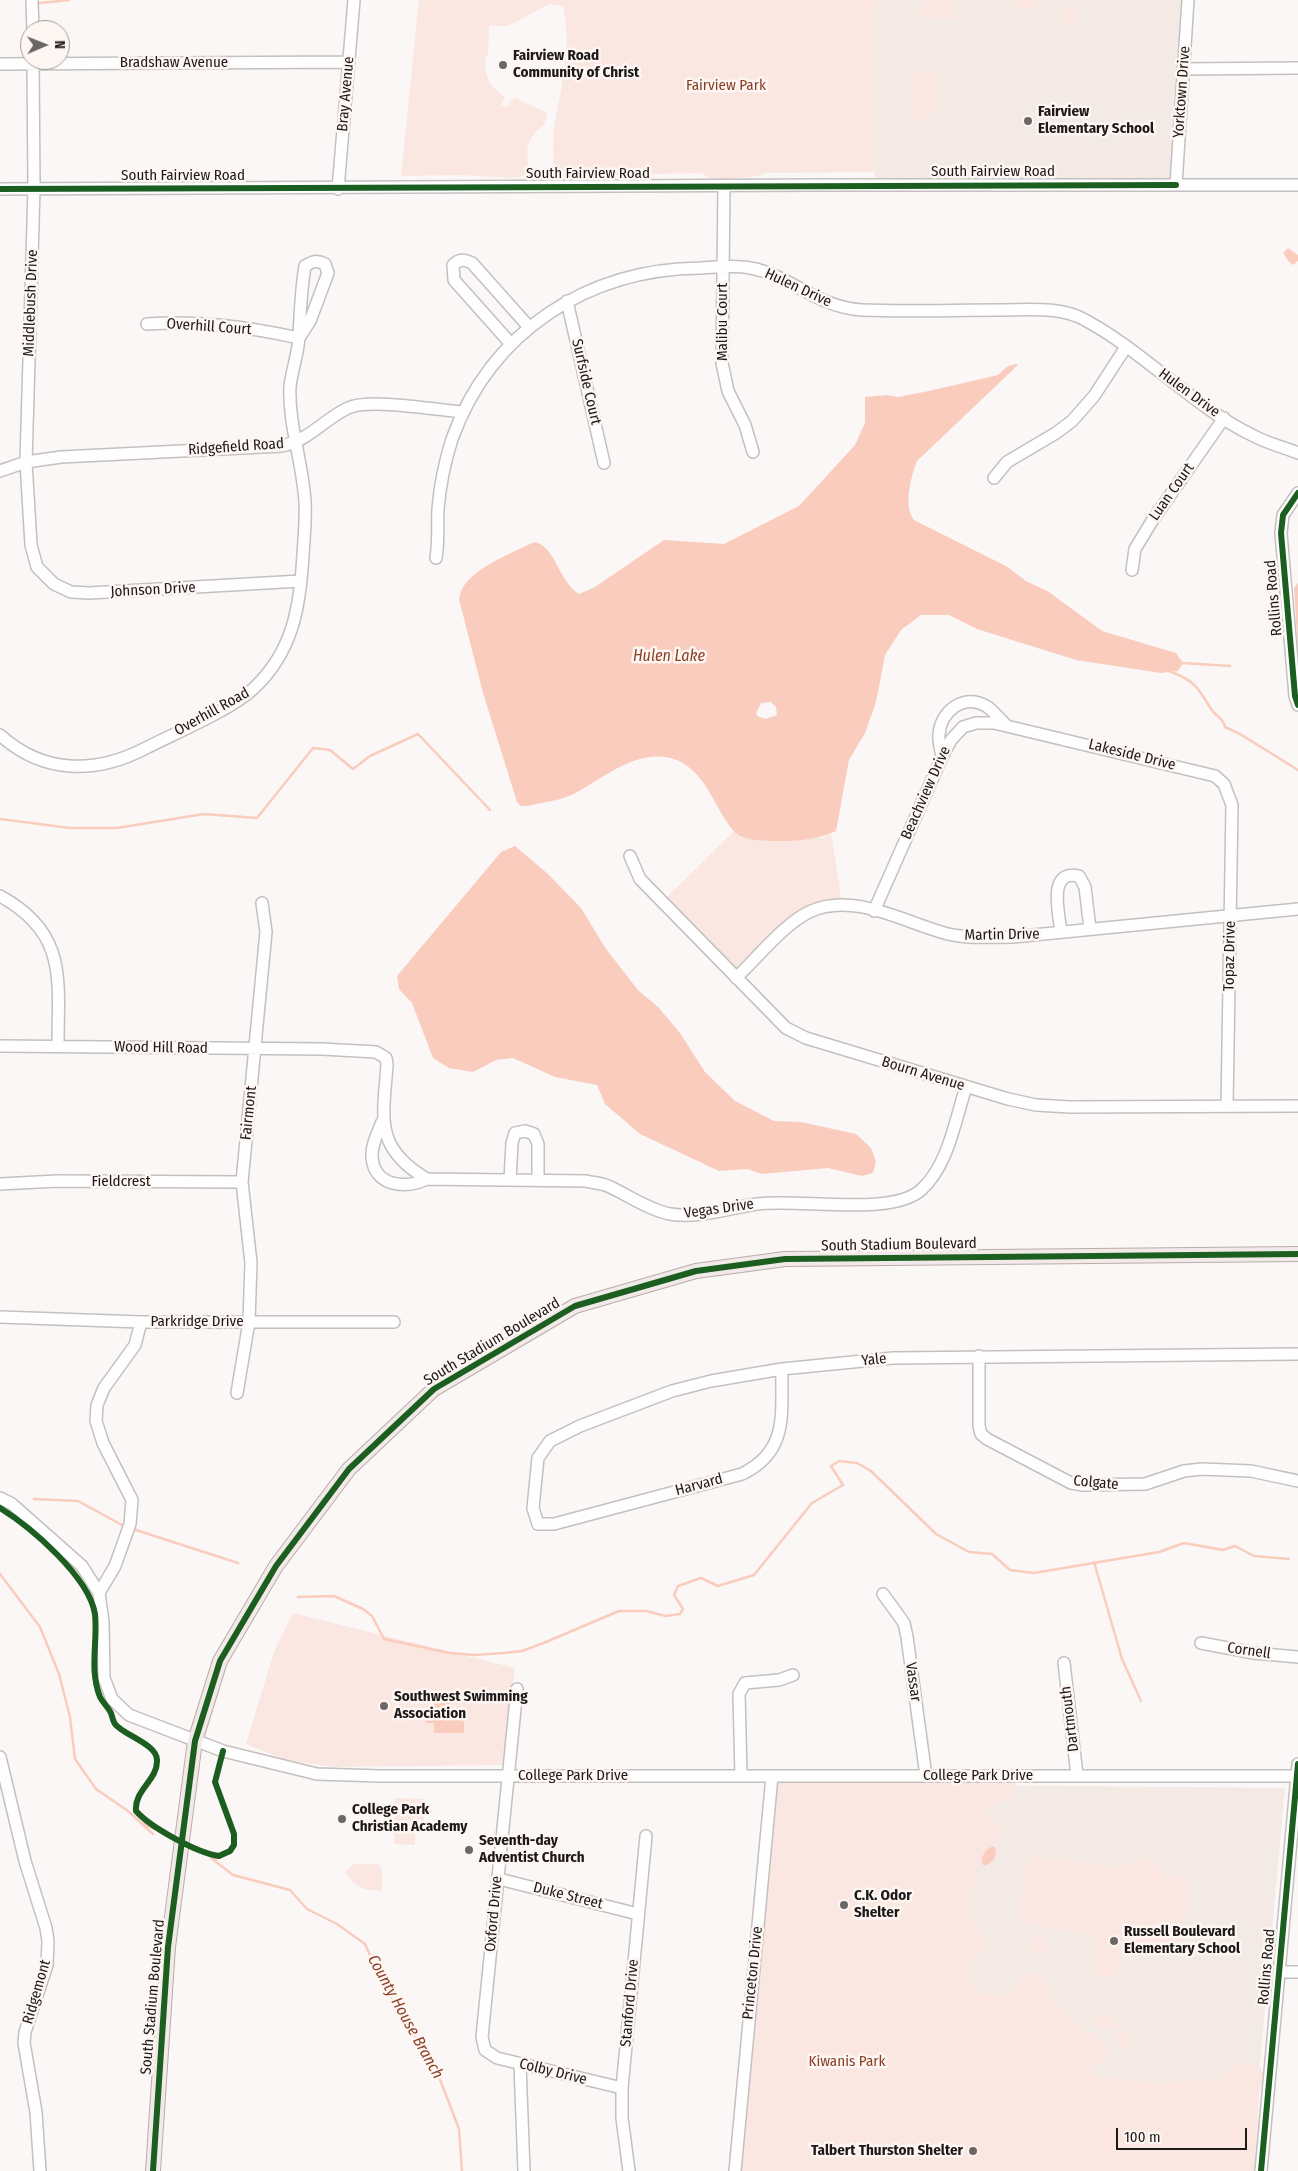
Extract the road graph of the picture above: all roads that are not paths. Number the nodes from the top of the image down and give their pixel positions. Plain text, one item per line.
1 (32, 0) edge
2 (354, 0) edge
3 (1188, 0) edge
4 (32, 20) edge
5 (70, 62) edge
6 (349, 62) junction
7 (20, 63) edge
8 (0, 64) edge
9 (1298, 68) edge
10 (1184, 69) junction
11 (33, 70) edge
12 (1176, 185) junction
13 (1298, 185) edge
14 (724, 186) junction
15 (0, 189) edge
16 (34, 189) junction
17 (338, 189) junction
18 (723, 267) junction
19 (567, 301) junction
20 (147, 324) dead end
21 (529, 326) junction
22 (299, 338) junction
23 (511, 344) junction
24 (1126, 347) junction
25 (463, 412) junction
26 (1224, 418) junction
27 (297, 442) junction
28 (753, 452) dead end
29 (1298, 453) edge
30 (26, 462) junction
31 (604, 462) dead end
32 (0, 471) edge
33 (994, 478) dead end
34 (1298, 493) edge
35 (30, 545) joint
36 (436, 558) dead end
37 (1132, 570) dead end
38 (301, 581) junction
39 (1298, 705) edge
40 (1010, 726) junction
41 (2, 742) edge
42 (942, 757) junction
43 (1232, 805) joint
44 (630, 856) dead end
45 (0, 896) edge
46 (262, 903) dead end
47 (1298, 909) edge
48 (874, 911) junction
49 (1231, 915) junction
50 (1090, 929) junction
51 (1061, 932) junction
52 (736, 978) junction
53 (0, 1046) edge
54 (58, 1046) junction
55 (256, 1049) junction
56 (966, 1087) junction
57 (1227, 1106) junction
58 (1298, 1106) edge
59 (382, 1122) junction
60 (427, 1179) junction
61 (510, 1179) junction
62 (538, 1179) junction
63 (242, 1182) junction
64 (0, 1184) edge
65 (1298, 1254) edge
66 (0, 1312) edge
67 (0, 1319) edge
68 (141, 1322) junction
69 (249, 1322) junction
70 (394, 1322) dead end
71 (1298, 1354) edge
72 (980, 1356) junction
73 (782, 1369) junction
74 (237, 1393) dead end
75 (1298, 1481) edge
76 (0, 1498) edge
77 (538, 1524) joint
78 (99, 1593) junction
79 (883, 1594) dead end
80 (1201, 1643) dead end
81 (1298, 1657) edge
82 (1064, 1663) dead end
83 (793, 1675) dead end
84 (517, 1689) dead end
85 (196, 1741) junction
86 (0, 1758) edge
87 (1297, 1770) edge
88 (741, 1775) junction
89 (1077, 1775) junction
90 (508, 1776) junction
91 (772, 1776) junction
92 (926, 1776) junction
93 (646, 1836) dead end
94 (498, 1879) junction
95 (638, 1914) junction
96 (1279, 1972) junction
97 (1298, 1972) edge
98 (485, 2050) joint
99 (520, 2064) junction
100 (622, 2088) junction
101 (40, 2171) edge
102 (153, 2171) edge
103 (524, 2171) edge
104 (629, 2171) edge
105 (735, 2171) edge
106 (1261, 2171) edge

1 - 4 street
2 - 6 street, Bray Avenue
3 - 10 street, Yorktown Drive
5 - 6 street, Bradshaw Avenue
6 - 17 street, Bray Avenue
7 - 8 street, Bradshaw Avenue
9 - 10 street
10 - 12 street, Yorktown Drive
11 - 16 street, Middlebush Drive
12 - 13 street, South Fairview Road
12 - 14 street, South Fairview Road
14 - 17 street, South Fairview Road
14 - 18 street, Malibu Court
15 - 16 street, South Fairview Road
16 - 17 street, South Fairview Road
16 - 30 street, Middlebush Drive
18 - 19 street, Hulen Drive
18 - 24 street, Hulen Drive
18 - 28 street, Malibu Court
19 - 21 street, Hulen Drive
19 - 31 street, Surfside Court
20 - 22 street, Overhill Court
21 - 23 street, Hulen Drive
21 - 23 street
22 - 22 street, Overhill Road
22 - 27 street, Overhill Road
23 - 25 street, Hulen Drive
24 - 26 street, Hulen Drive
24 - 33 street
25 - 27 street, Ridgefield Road
25 - 36 street, Hulen Drive
26 - 29 street, Hulen Drive
26 - 37 street, Luan Court
27 - 30 street, Ridgefield Road
27 - 38 street, Overhill Road
30 - 32 street, Ridgefield Road
30 - 35 street, Middlebush Drive
34 - 39 street, Rollins Road
35 - 38 street, Johnson Drive
38 - 41 street, Overhill Road
40 - 42 street, Beachview Drive
40 - 42 street
40 - 43 street, Lakeside Drive
42 - 48 street, Beachview Drive
43 - 49 street, Topaz Drive
44 - 52 street, Bourn Avenue
45 - 54 street
46 - 55 street, Fairmont
47 - 49 street, Martin Drive
48 - 51 street, Martin Drive
48 - 52 street, Martin Drive
49 - 50 street, Martin Drive
49 - 57 street, Topaz Drive
50 - 51 street, Martin Drive
50 - 51 street
52 - 56 street, Bourn Avenue
53 - 54 street, Wood Hill Road
54 - 55 street, Wood Hill Road
55 - 59 street, Wood Hill Road
55 - 63 street, Fairmont
56 - 57 street, Bourn Avenue
56 - 62 street, Vegas Drive
57 - 58 street, Bourn Avenue
59 - 60 street
59 - 60 street, Vegas Drive
60 - 61 street, Vegas Drive
61 - 62 street, Vegas Drive
61 - 62 street
63 - 64 street, Fieldcrest
63 - 69 street, Fairmont
65 - 85 main road, South Stadium Boulevard
66 - 67 street
67 - 68 street, Parkridge Drive
68 - 69 street, Parkridge Drive
68 - 78 street
69 - 70 street, Parkridge Drive
69 - 74 street, Fairmont
71 - 72 street, Yale
72 - 73 street, Yale
72 - 75 street, Colgate
73 - 77 street, Yale
73 - 77 street, Harvard
76 - 78 street, College Park Drive
78 - 85 street, College Park Drive
79 - 92 street, Vassar
80 - 81 street, Cornell
82 - 89 street, Dartmouth
83 - 88 street
84 - 90 street, Oxford Drive
85 - 90 street, College Park Drive
85 - 102 main road, South Stadium Boulevard
86 - 101 street, Ridgemont
87 - 89 street, College Park Drive
87 - 96 street, Rollins Road
88 - 90 street, College Park Drive
88 - 91 street, College Park Drive
89 - 92 street, College Park Drive
90 - 94 street, Oxford Drive
91 - 92 street, College Park Drive
91 - 105 street, Princeton Drive
93 - 95 street, Stanford Drive
94 - 95 street, Duke Street
94 - 98 street, Oxford Drive
95 - 100 street, Stanford Drive
96 - 97 street
96 - 106 street, Rollins Road
98 - 99 street, Colby Drive
99 - 100 street, Colby Drive
99 - 103 street
100 - 104 street, Stanford Drive

